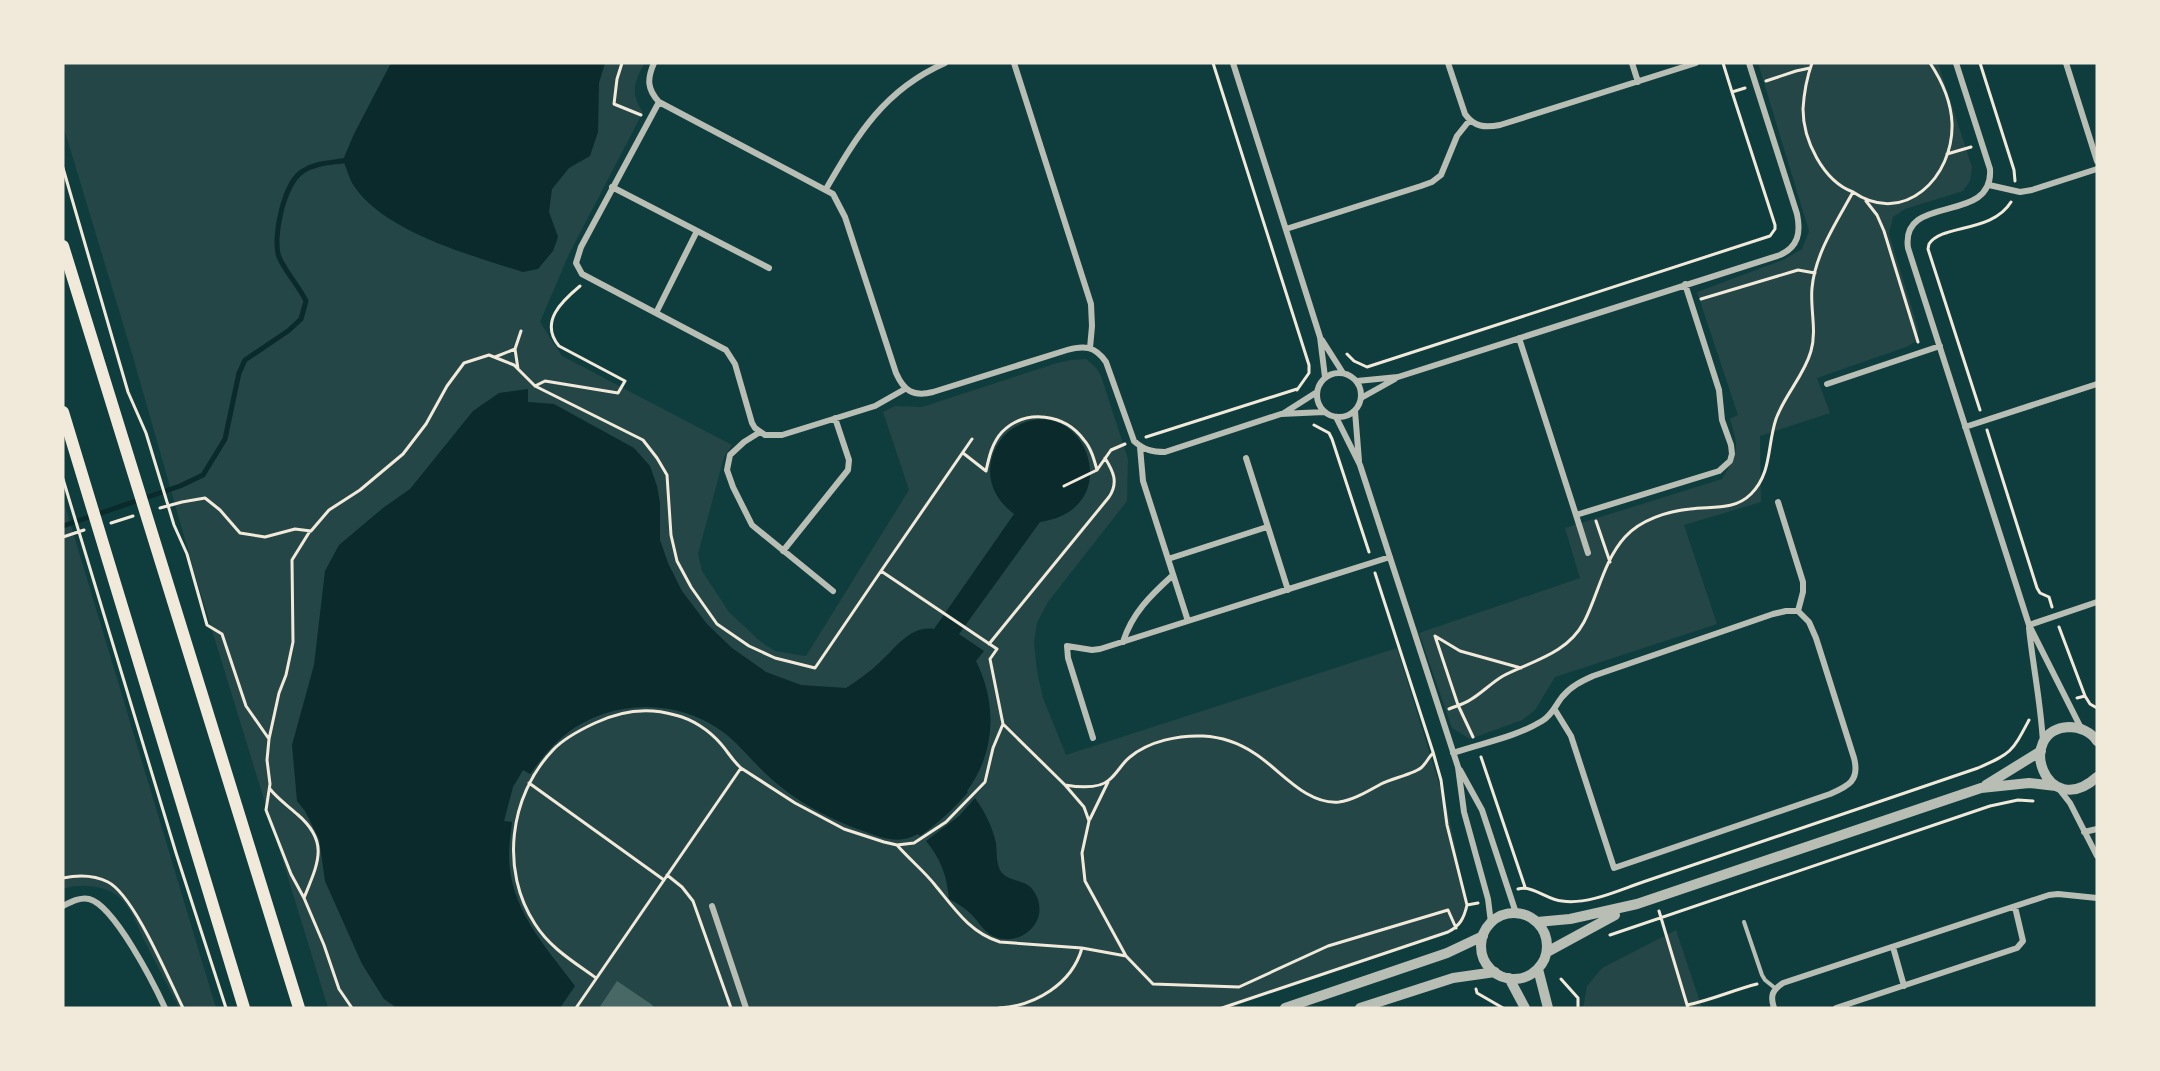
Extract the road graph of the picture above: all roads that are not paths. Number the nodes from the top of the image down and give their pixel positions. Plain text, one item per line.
1 (654, 63) edge
2 (945, 63) edge
3 (1014, 63) edge
4 (1233, 63) edge
5 (1448, 63) edge
6 (1632, 63) edge
7 (1696, 63) edge
8 (1749, 63) edge
9 (1956, 63) edge
10 (2066, 63) edge
11 (1638, 82) junction
12 (659, 102) junction
13 (1469, 121) junction
14 (2097, 161) edge
15 (2097, 169) edge
16 (1989, 185) junction
17 (612, 187) junction
18 (826, 189) junction
19 (1286, 229) junction
20 (697, 231) junction
21 (63, 246) edge
22 (769, 268) dead end
23 (1685, 284) junction
24 (656, 313) junction
25 (1320, 337) junction
26 (1519, 338) junction
27 (1940, 346) junction
28 (1090, 348) junction
29 (1343, 373) junction
30 (1325, 377) junction
31 (1398, 377) junction
32 (1357, 381) junction
33 (1827, 384) dead end
34 (2097, 384) edge
35 (905, 389) junction
36 (1317, 392) junction
37 (1361, 398) junction
38 (1355, 411) junction
39 (63, 412) edge
40 (1324, 412) junction
41 (1281, 414) junction
42 (1336, 417) junction
43 (836, 418) junction
44 (1965, 427) junction
45 (760, 432) junction
46 (1140, 447) junction
47 (1246, 458) dead end
48 (1360, 465) junction
49 (1778, 502) dead end
50 (1576, 515) junction
51 (1267, 527) junction
52 (783, 551) junction
53 (1588, 553) dead end
54 (1390, 557) junction
55 (1168, 559) junction
56 (1173, 575) junction
57 (1288, 590) junction
58 (832, 591) dead end
59 (2097, 602) edge
60 (1798, 611) junction
61 (1188, 621) junction
62 (2029, 624) junction
63 (1123, 642) junction
64 (1555, 710) junction
65 (2088, 730) edge
66 (1093, 738) dead end
67 (2097, 741) edge
68 (2042, 748) junction
69 (1453, 753) junction
70 (1458, 767) junction
71 (2097, 778) edge
72 (2057, 787) junction
73 (1981, 788) junction
74 (2097, 829) edge
75 (2084, 832) junction
76 (2097, 856) edge
77 (2097, 898) edge
78 (1637, 904) junction
79 (63, 906) edge
80 (712, 906) dead end
81 (2015, 907) junction
82 (1516, 913) junction
83 (1537, 922) junction
84 (1744, 922) dead end
85 (1491, 923) junction
86 (1483, 936) junction
87 (1893, 947) junction
88 (1547, 952) junction
89 (1538, 969) junction
90 (1495, 972) junction
91 (1509, 978) junction
92 (1904, 986) junction
93 (1775, 988) junction
94 (165, 1008) edge
95 (244, 1008) edge
96 (299, 1008) edge
97 (746, 1008) edge
98 (1285, 1008) edge
99 (1360, 1008) edge
100 (1525, 1008) edge
101 (1548, 1008) edge
102 (1774, 1008) edge
103 (1836, 1008) edge

1 - 12 street
2 - 18 street
3 - 28 street
4 - 19 street
5 - 13 street
6 - 11 street
7 - 11 street
8 - 23 street
9 - 16 street
10 - 14 street
11 - 13 street
12 - 17 street
12 - 18 street
13 - 19 street
15 - 16 street
16 - 27 street
17 - 20 street
17 - 24 street
18 - 35 street
19 - 25 street
20 - 22 street
20 - 24 street
21 - 96 main road
23 - 26 street
23 - 50 street
24 - 45 street
25 - 29 street
25 - 30 street
26 - 31 street
26 - 50 street
27 - 33 street
27 - 44 street
28 - 35 street
28 - 46 street
29 - 30 street
29 - 32 street
30 - 36 street
31 - 32 street
31 - 37 street
32 - 37 street
34 - 44 street
35 - 43 street
36 - 40 street
36 - 41 street
37 - 38 street
38 - 42 street
38 - 48 street
39 - 95 main road
40 - 41 street
40 - 42 street
41 - 46 street
42 - 48 street
43 - 45 street
43 - 52 street
44 - 62 street
45 - 52 street
46 - 55 street
47 - 51 street
48 - 54 street
49 - 60 street
50 - 53 street
51 - 55 street
51 - 57 street
52 - 58 street
54 - 57 street
54 - 69 street
55 - 56 street
56 - 61 street
56 - 63 street
57 - 61 street
59 - 62 street
60 - 64 street
60 - 64 street
61 - 63 street
62 - 65 street
62 - 68 street
63 - 66 street
64 - 69 street
65 - 67 street
65 - 68 street
68 - 72 street
68 - 73 street
69 - 70 street
70 - 82 street
70 - 85 street
71 - 72 street
72 - 73 street
72 - 75 street
73 - 78 street
74 - 75 street
75 - 76 street
77 - 81 street
78 - 83 street
78 - 88 street
79 - 94 street
80 - 97 street
81 - 87 street
81 - 92 street
82 - 83 street
82 - 85 street
83 - 88 street
84 - 93 lane
85 - 86 street
86 - 90 street
86 - 98 street
87 - 92 street
87 - 93 street
88 - 89 street
89 - 91 street
89 - 101 street
90 - 91 street
90 - 99 street
91 - 100 street
92 - 103 street
93 - 102 street

